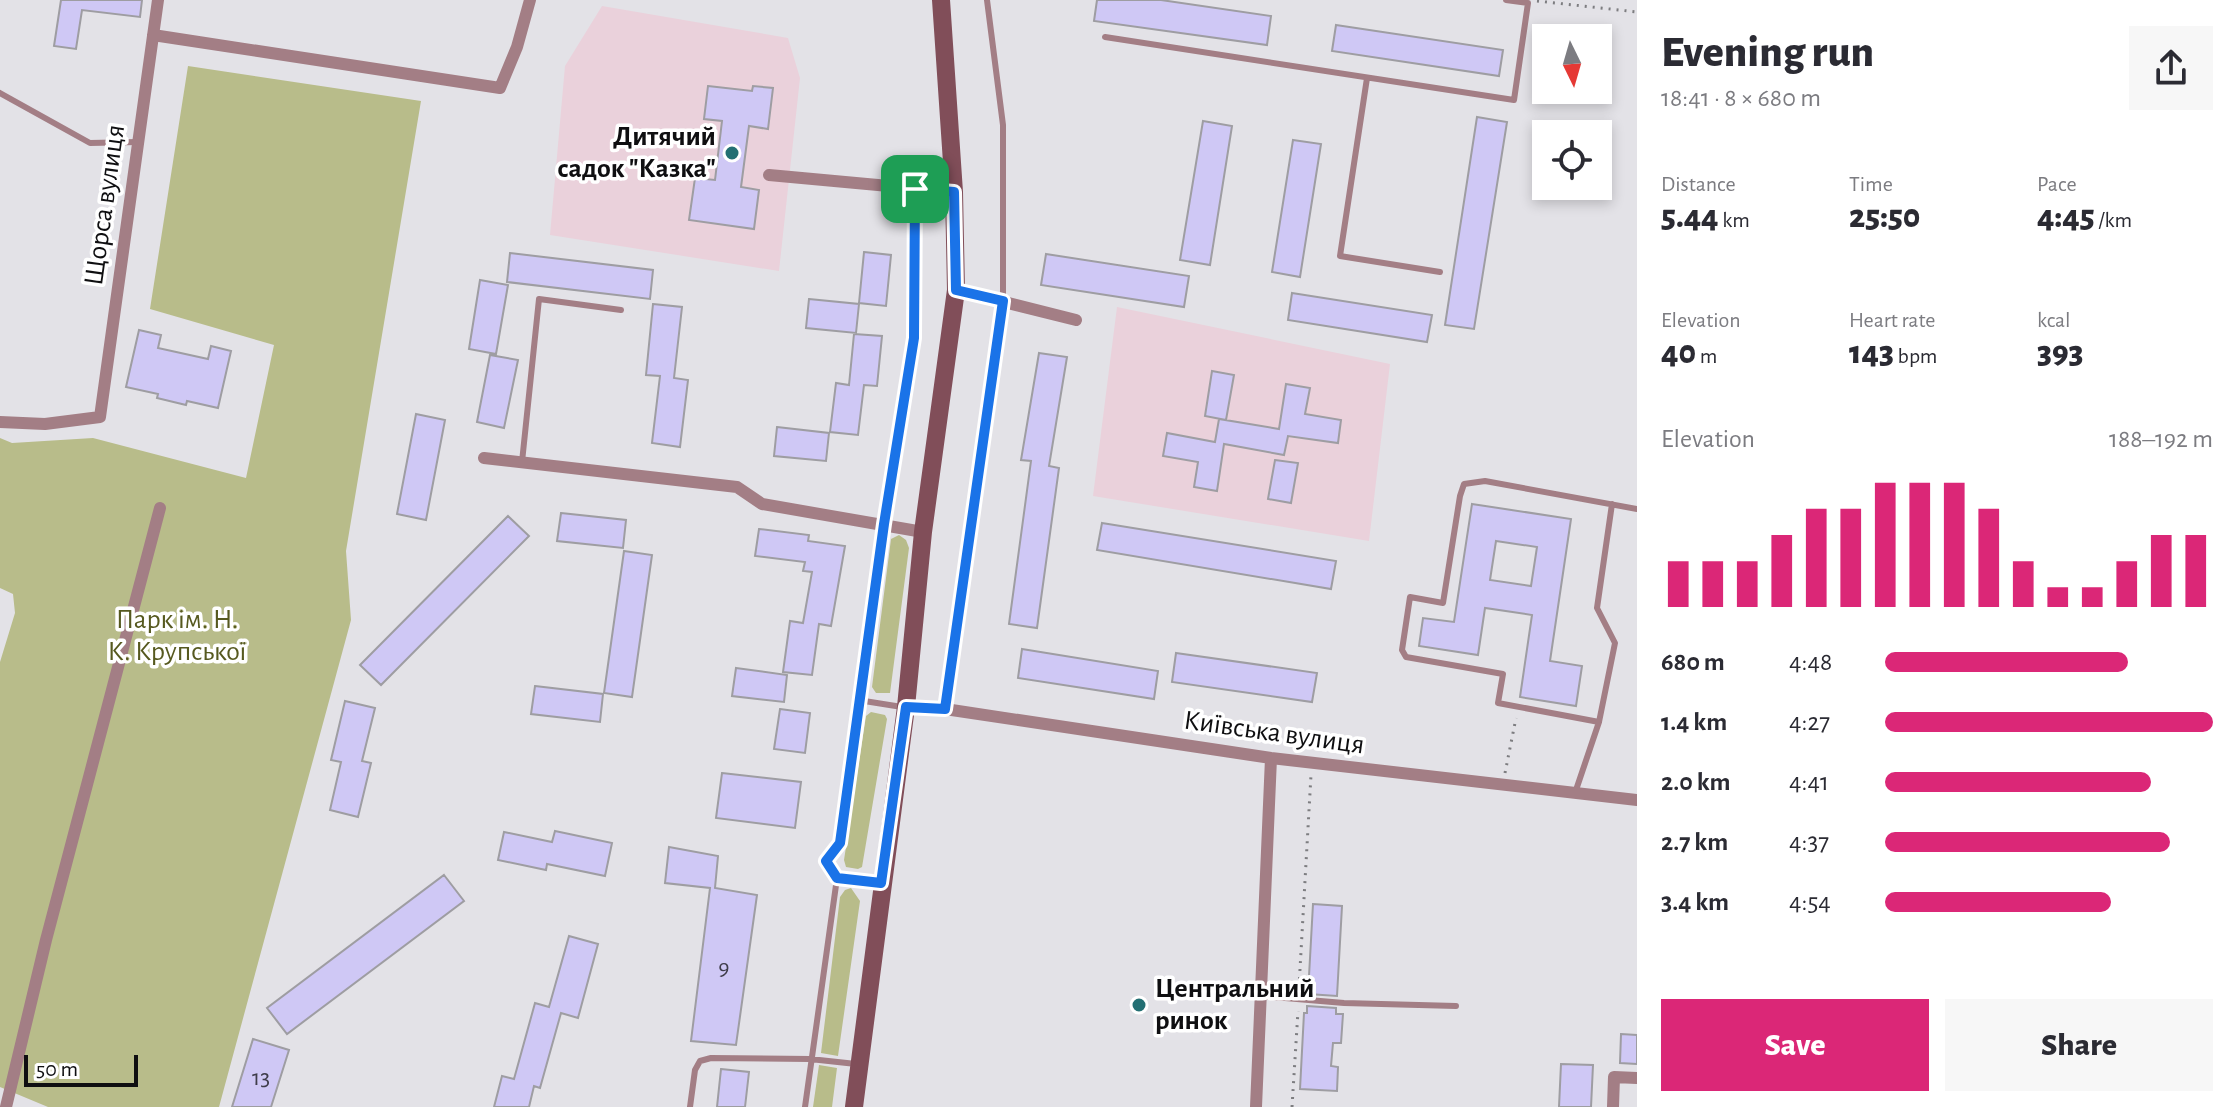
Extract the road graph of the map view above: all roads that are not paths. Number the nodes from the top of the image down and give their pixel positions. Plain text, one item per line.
1 (158, 0) edge
2 (530, 0) edge
3 (941, 0) edge
4 (987, 0) edge
5 (1506, 0) edge
6 (153, 35) junction
7 (1105, 37) dead end
8 (1367, 78) junction
9 (0, 93) edge
10 (138, 142) junction
11 (769, 175) dead end
12 (954, 192) junction
13 (1440, 272) dead end
14 (956, 290) junction
15 (1003, 301) junction
16 (621, 310) dead end
17 (1076, 320) dead end
18 (0, 422) edge
19 (484, 458) dead end
20 (522, 462) junction
21 (1612, 504) junction
22 (160, 508) dead end
23 (1637, 509) edge
24 (923, 532) junction
25 (858, 700) road end
26 (906, 707) junction
27 (945, 709) junction
28 (1599, 722) junction
29 (1271, 758) junction
30 (1575, 793) junction
31 (1637, 800) edge
32 (837, 878) road end
33 (1260, 996) junction
34 (1456, 1006) dead end
35 (810, 1059) junction
36 (859, 1064) junction
37 (1637, 1078) edge
38 (6, 1107) edge
39 (690, 1107) edge
40 (805, 1107) edge
41 (854, 1107) edge
42 (1256, 1107) edge
43 (1613, 1107) edge

1 - 6 street, Щорса вулиця
2 - 6 street
3 - 12 main road
4 - 15 lane
5 - 8 lane
6 - 10 street, Щорса вулиця
7 - 8 lane
8 - 13 lane
9 - 10 lane
10 - 18 street, Щорса вулиця
11 - 12 street
12 - 14 main road
14 - 15 street
14 - 24 main road
15 - 17 street
15 - 27 lane
16 - 20 lane
19 - 20 street
20 - 24 street
21 - 23 lane
21 - 28 lane
21 - 28 lane
22 - 38 street
24 - 26 main road
25 - 26 lane
26 - 27 street, Київська вулиця
26 - 36 main road
27 - 29 street, Київська вулиця
28 - 30 lane
29 - 30 street, Київська вулиця
29 - 33 street
30 - 31 street, Київська вулиця
32 - 35 lane
33 - 34 lane
33 - 42 street
35 - 36 lane
35 - 39 lane
35 - 40 lane
36 - 41 main road
37 - 43 street

